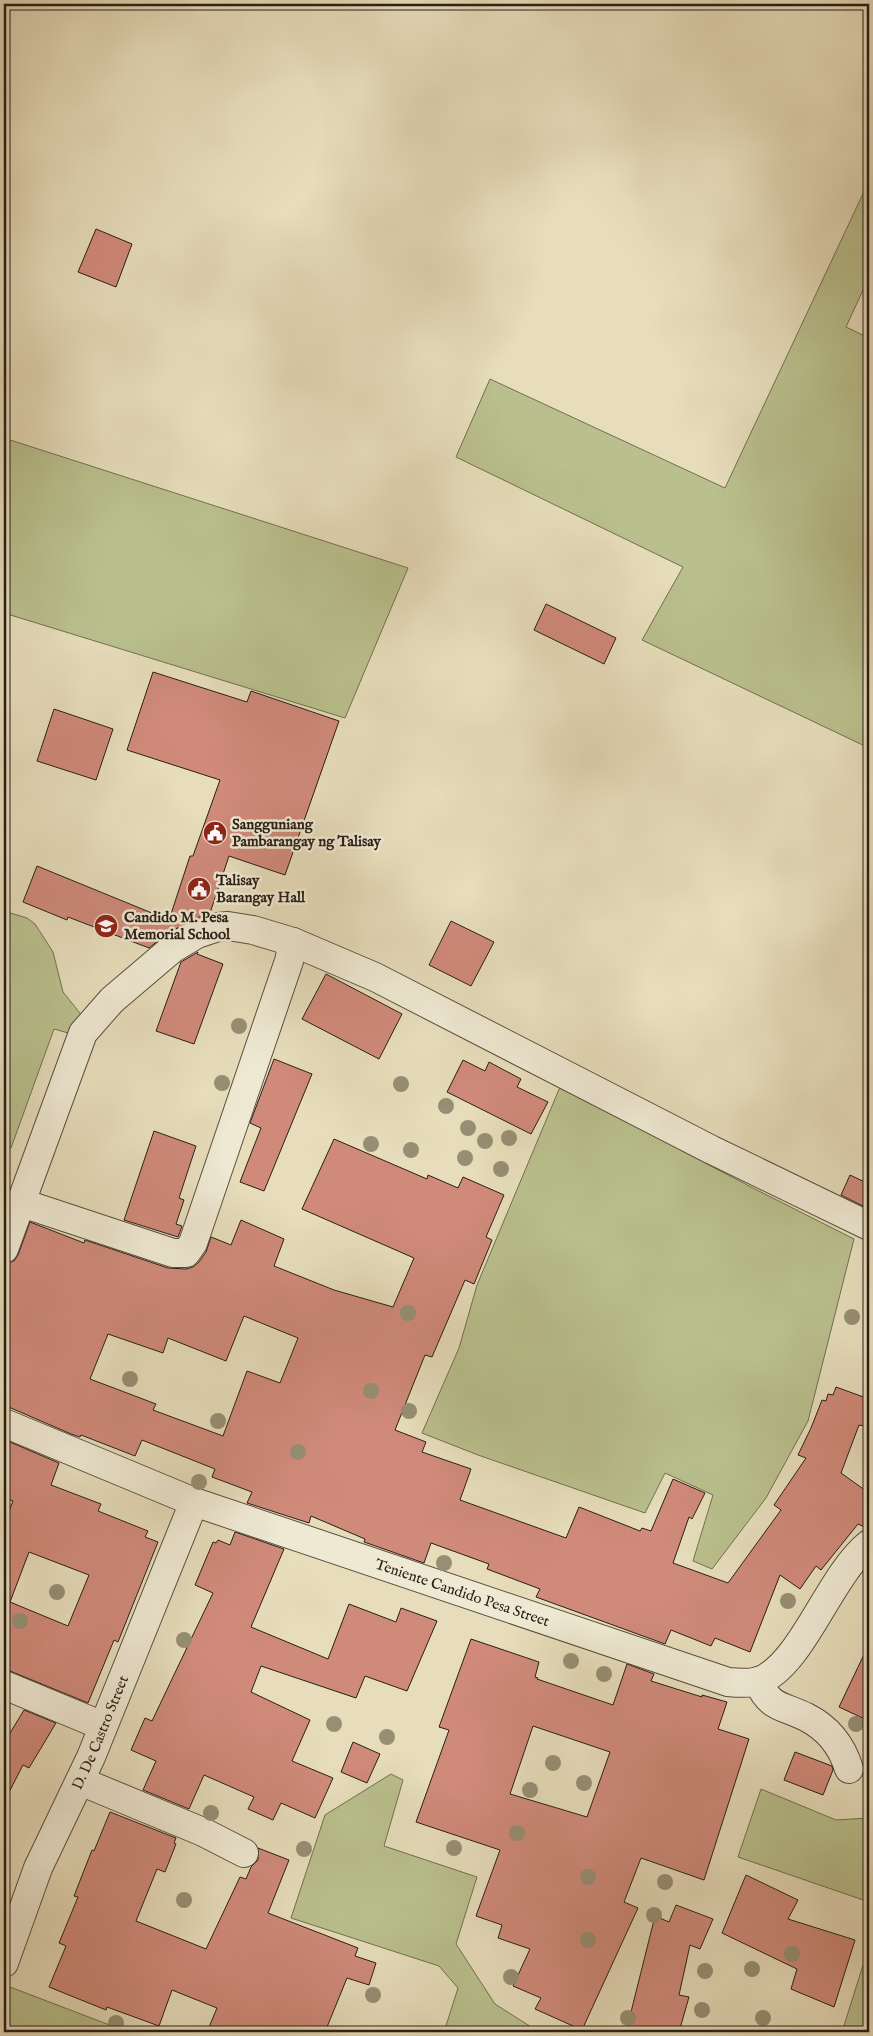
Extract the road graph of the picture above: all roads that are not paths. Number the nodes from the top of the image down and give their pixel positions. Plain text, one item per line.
1 (293, 942) junction
2 (22, 1203) junction
3 (869, 1226) edge
4 (4, 1249) edge
5 (4, 1423) edge
6 (194, 1502) junction
7 (869, 1544) edge
8 (758, 1681) junction
9 (4, 1685) edge
10 (102, 1726) junction
11 (849, 1769) dead end
12 (80, 1781) junction
13 (244, 1852) dead end
14 (4, 1963) edge

1 - 2 street
1 - 2 street
1 - 3 street
2 - 4 street
5 - 6 street, Teniente Candido Pesa Street
6 - 8 street, Teniente Candido Pesa Street
6 - 10 street, D. De Castro Street
7 - 8 street
8 - 11 street
9 - 10 street
10 - 12 street, D. De Castro Street
12 - 13 street
12 - 14 street, D. De Castro Street

